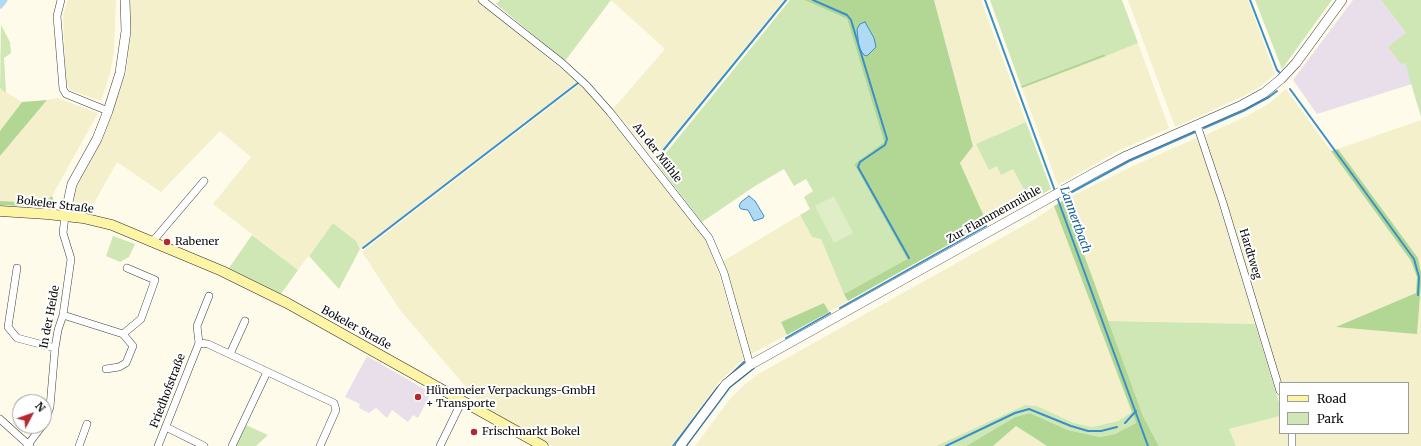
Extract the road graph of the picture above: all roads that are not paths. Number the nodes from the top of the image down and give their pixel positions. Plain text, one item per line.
1 (61, 0) edge
2 (125, 0) edge
3 (482, 0) edge
4 (1342, 0) edge
5 (108, 111) junction
6 (1197, 125) junction
7 (204, 181) dead end
8 (0, 211) edge
9 (65, 216) junction
10 (153, 241) junction
11 (17, 268) dead end
12 (127, 268) dead end
13 (209, 296) dead end
14 (64, 316) junction
15 (245, 321) dead end
16 (123, 334) junction
17 (199, 343) junction
18 (55, 348) junction
19 (230, 354) junction
20 (750, 364) junction
21 (106, 369) dead end
22 (267, 372) junction
23 (1279, 388) edge
24 (51, 394) edge
25 (462, 401) junction
26 (0, 420) edge
27 (87, 424) dead end
28 (166, 427) junction
29 (36, 434) edge
30 (1292, 434) edge
31 (28, 446) edge
32 (79, 446) edge
33 (158, 446) edge
34 (204, 446) edge
35 (232, 446) edge
36 (320, 446) edge
37 (440, 446) edge
38 (543, 446) edge
39 (680, 446) edge
40 (1292, 446) edge

1 - 5 street
2 - 5 street
3 - 20 street, An der Mühle
4 - 6 street, Zur Flammenmühle
5 - 9 street
6 - 20 street, Zur Flammenmühle
6 - 23 street, Hardtweg
7 - 10 street
8 - 9 main road, Bokeler Straße
9 - 10 main road, Bokeler Straße
9 - 14 street, In der Heide
10 - 25 main road, Bokeler Straße
11 - 18 street
12 - 16 street
13 - 17 street, Friedhofstraße
14 - 16 street
14 - 18 street, In der Heide
15 - 19 street
16 - 21 street
17 - 19 street
17 - 28 street, Friedhofstraße
18 - 24 street, In der Heide
19 - 22 street
20 - 39 street, Zur Flammenmühle
22 - 35 street
22 - 36 street
25 - 37 street
25 - 38 main road, Bokeler Straße
26 - 31 street
27 - 32 street
28 - 33 street, Friedhofstraße
28 - 34 street
29 - 31 street
30 - 40 street

